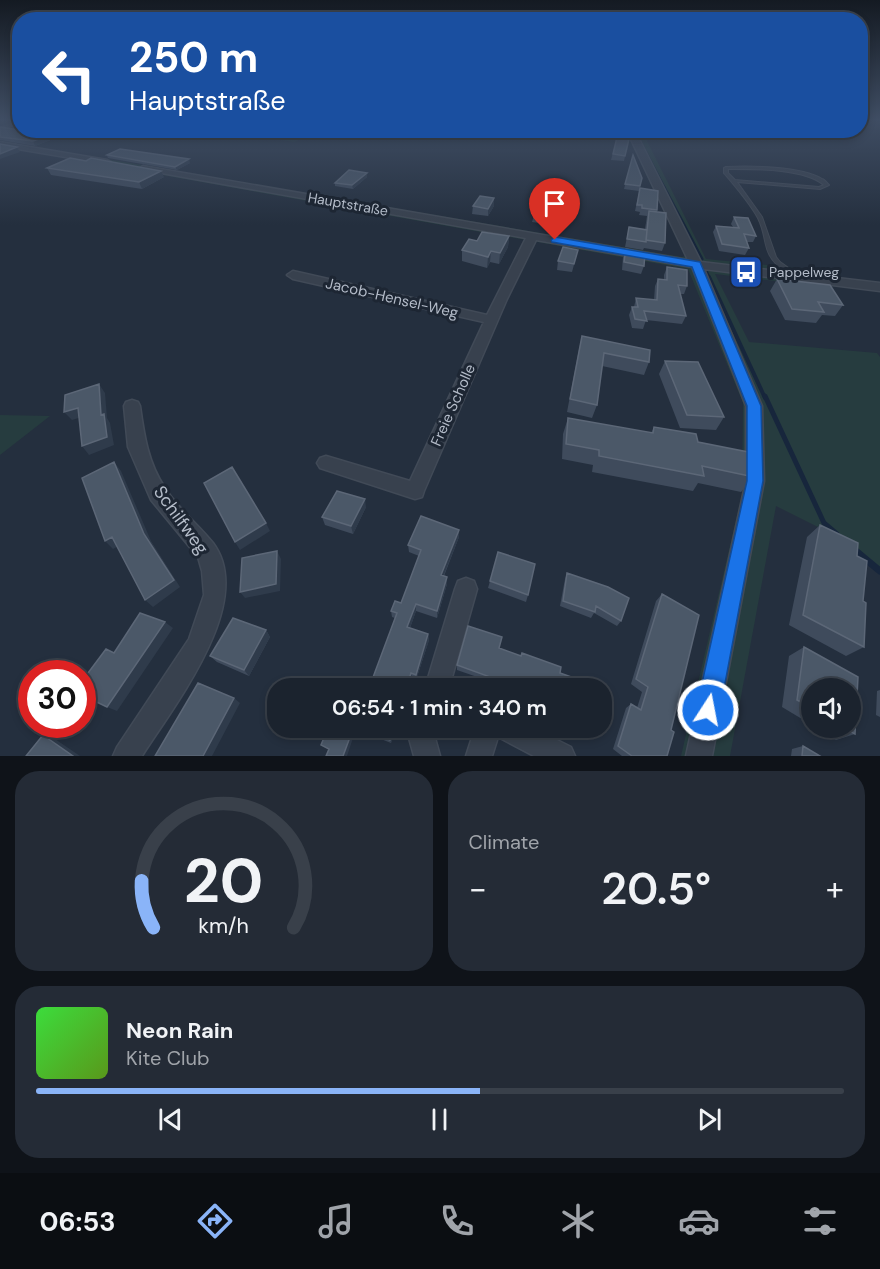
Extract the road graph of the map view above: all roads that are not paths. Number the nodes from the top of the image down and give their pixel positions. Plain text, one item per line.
1 (61, 154) edge
2 (642, 154) edge
3 (112, 163) edge
4 (136, 167) edge
5 (735, 181) junction
6 (533, 236) junction
7 (696, 264) junction
8 (293, 275) dead end
9 (799, 278) junction
10 (880, 287) edge
11 (492, 320) junction
12 (132, 406) dead end
13 (326, 463) dead end
14 (466, 589) dead end
15 (440, 678) edge
16 (422, 738) edge
17 (485, 738) edge
18 (527, 738) edge
19 (126, 756) edge
20 (427, 756) edge
21 (479, 756) edge
22 (562, 756) edge
23 (699, 756) edge

1 - 3 street
2 - 7 street
4 - 6 street, Hauptstraße
5 - 5 lane
5 - 9 lane
6 - 7 street, Hauptstraße
6 - 11 street, Freie Scholle
7 - 9 street
7 - 23 street
8 - 11 street, Jacob-Hensel-Weg
9 - 10 street
11 - 13 street, Freie Scholle
12 - 19 street, Schilfweg
14 - 15 street
16 - 20 street
17 - 21 street
18 - 22 street

